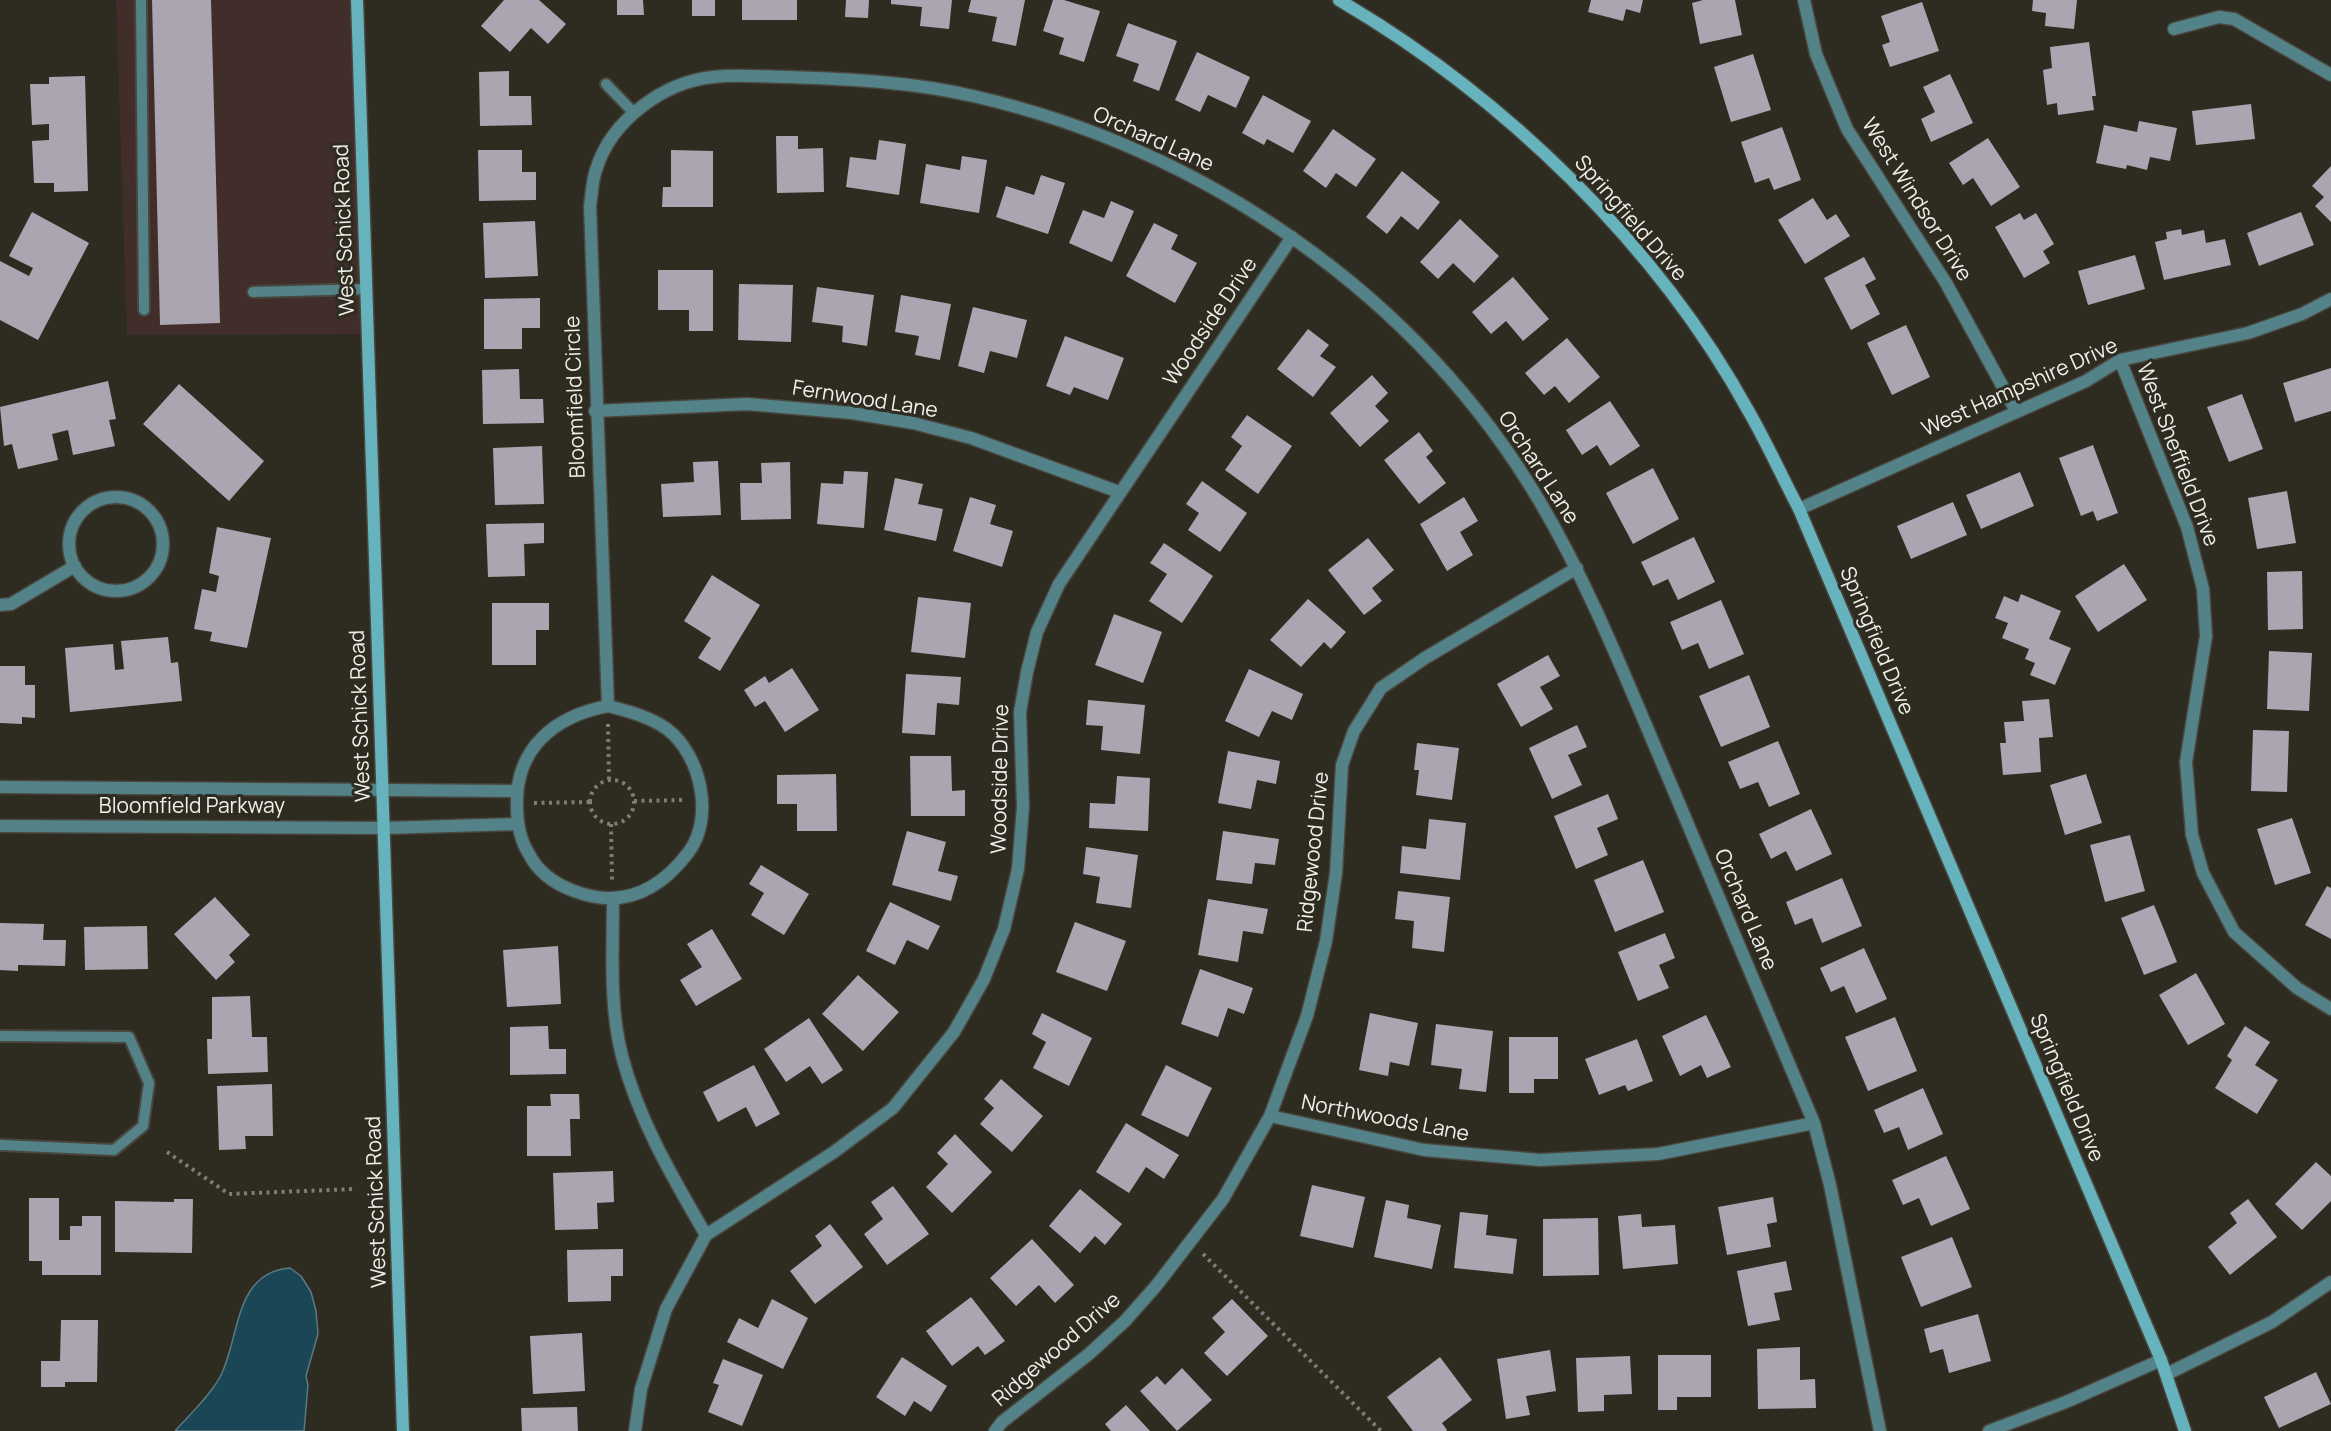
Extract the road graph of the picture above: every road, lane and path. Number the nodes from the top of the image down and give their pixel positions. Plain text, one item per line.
1 (141, 0) edge
2 (357, 0) edge
3 (1339, 0) edge
4 (1804, 0) edge
5 (2174, 29) dead end
6 (2331, 75) edge
7 (606, 84) dead end
8 (643, 103) joint
9 (634, 113) junction
10 (1292, 237) junction
11 (366, 289) junction
12 (253, 292) dead end
13 (2331, 299) edge
14 (144, 310) dead end
15 (2120, 360) junction
16 (596, 411) junction
17 (2016, 411) junction
18 (1119, 492) junction
19 (1798, 509) junction
20 (75, 566) junction
21 (1577, 568) junction
22 (0, 605) edge
23 (608, 706) junction
24 (609, 780) junction
25 (0, 787) edge
26 (383, 789) junction
27 (516, 791) junction
28 (701, 800) junction
29 (634, 801) junction
30 (590, 802) junction
31 (517, 804) junction
32 (518, 824) junction
33 (611, 824) junction
34 (0, 826) edge
35 (384, 828) junction
36 (613, 900) junction
37 (2331, 1009) edge
38 (0, 1036) edge
39 (1270, 1116) junction
40 (1814, 1123) junction
41 (0, 1145) edge
42 (167, 1152) dead end
43 (355, 1190) dead end
44 (706, 1235) junction
45 (1191, 1242) junction
46 (2331, 1282) edge
47 (2161, 1360) junction
48 (2167, 1374) junction
49 (404, 1431) edge
50 (635, 1431) edge
51 (995, 1431) edge
52 (1381, 1431) edge
53 (1880, 1431) edge
54 (1989, 1431) edge
55 (2185, 1431) edge

1 - 14 lane
2 - 11 street, West Schick Road
3 - 19 street, Springfield Drive
4 - 17 street, West Windsor Drive
5 - 6 street
7 - 9 lane
8 - 9 street, Bloomfield Circle
8 - 10 street, Orchard Lane
9 - 16 street, Bloomfield Circle
10 - 18 street, Woodside Drive
10 - 21 street, Orchard Lane
11 - 12 lane
11 - 26 street, West Schick Road
13 - 15 street, West Hampshire Drive
15 - 17 street, West Hampshire Drive
15 - 37 street, West Sheffield Drive
16 - 18 street, Fernwood Lane
16 - 23 street, Bloomfield Circle
17 - 19 street, West Hampshire Drive
18 - 44 street, Woodside Drive
19 - 47 street, Springfield Drive
20 - 20 street
20 - 22 street
21 - 39 street, Ridgewood Drive
21 - 40 street, Orchard Lane
23 - 24 path
23 - 27 street
23 - 28 street
24 - 29 path
24 - 30 path
25 - 26 street, Bloomfield Parkway
26 - 27 street
26 - 35 street, West Schick Road
27 - 31 street
28 - 29 path
28 - 36 street
29 - 33 path
30 - 31 path
30 - 33 path
31 - 32 street
32 - 35 street
32 - 36 street
33 - 36 path
34 - 35 street, Bloomfield Parkway
35 - 49 street, West Schick Road
36 - 44 street
38 - 41 lane
39 - 40 street, Northwoods Lane
39 - 45 street, Ridgewood Drive
40 - 53 street, Orchard Lane
42 - 43 path
44 - 50 street, Woodside Drive
45 - 51 street, Ridgewood Drive
45 - 52 path
46 - 48 street
47 - 48 street, Springfield Drive
47 - 54 street
48 - 55 street, Springfield Drive

